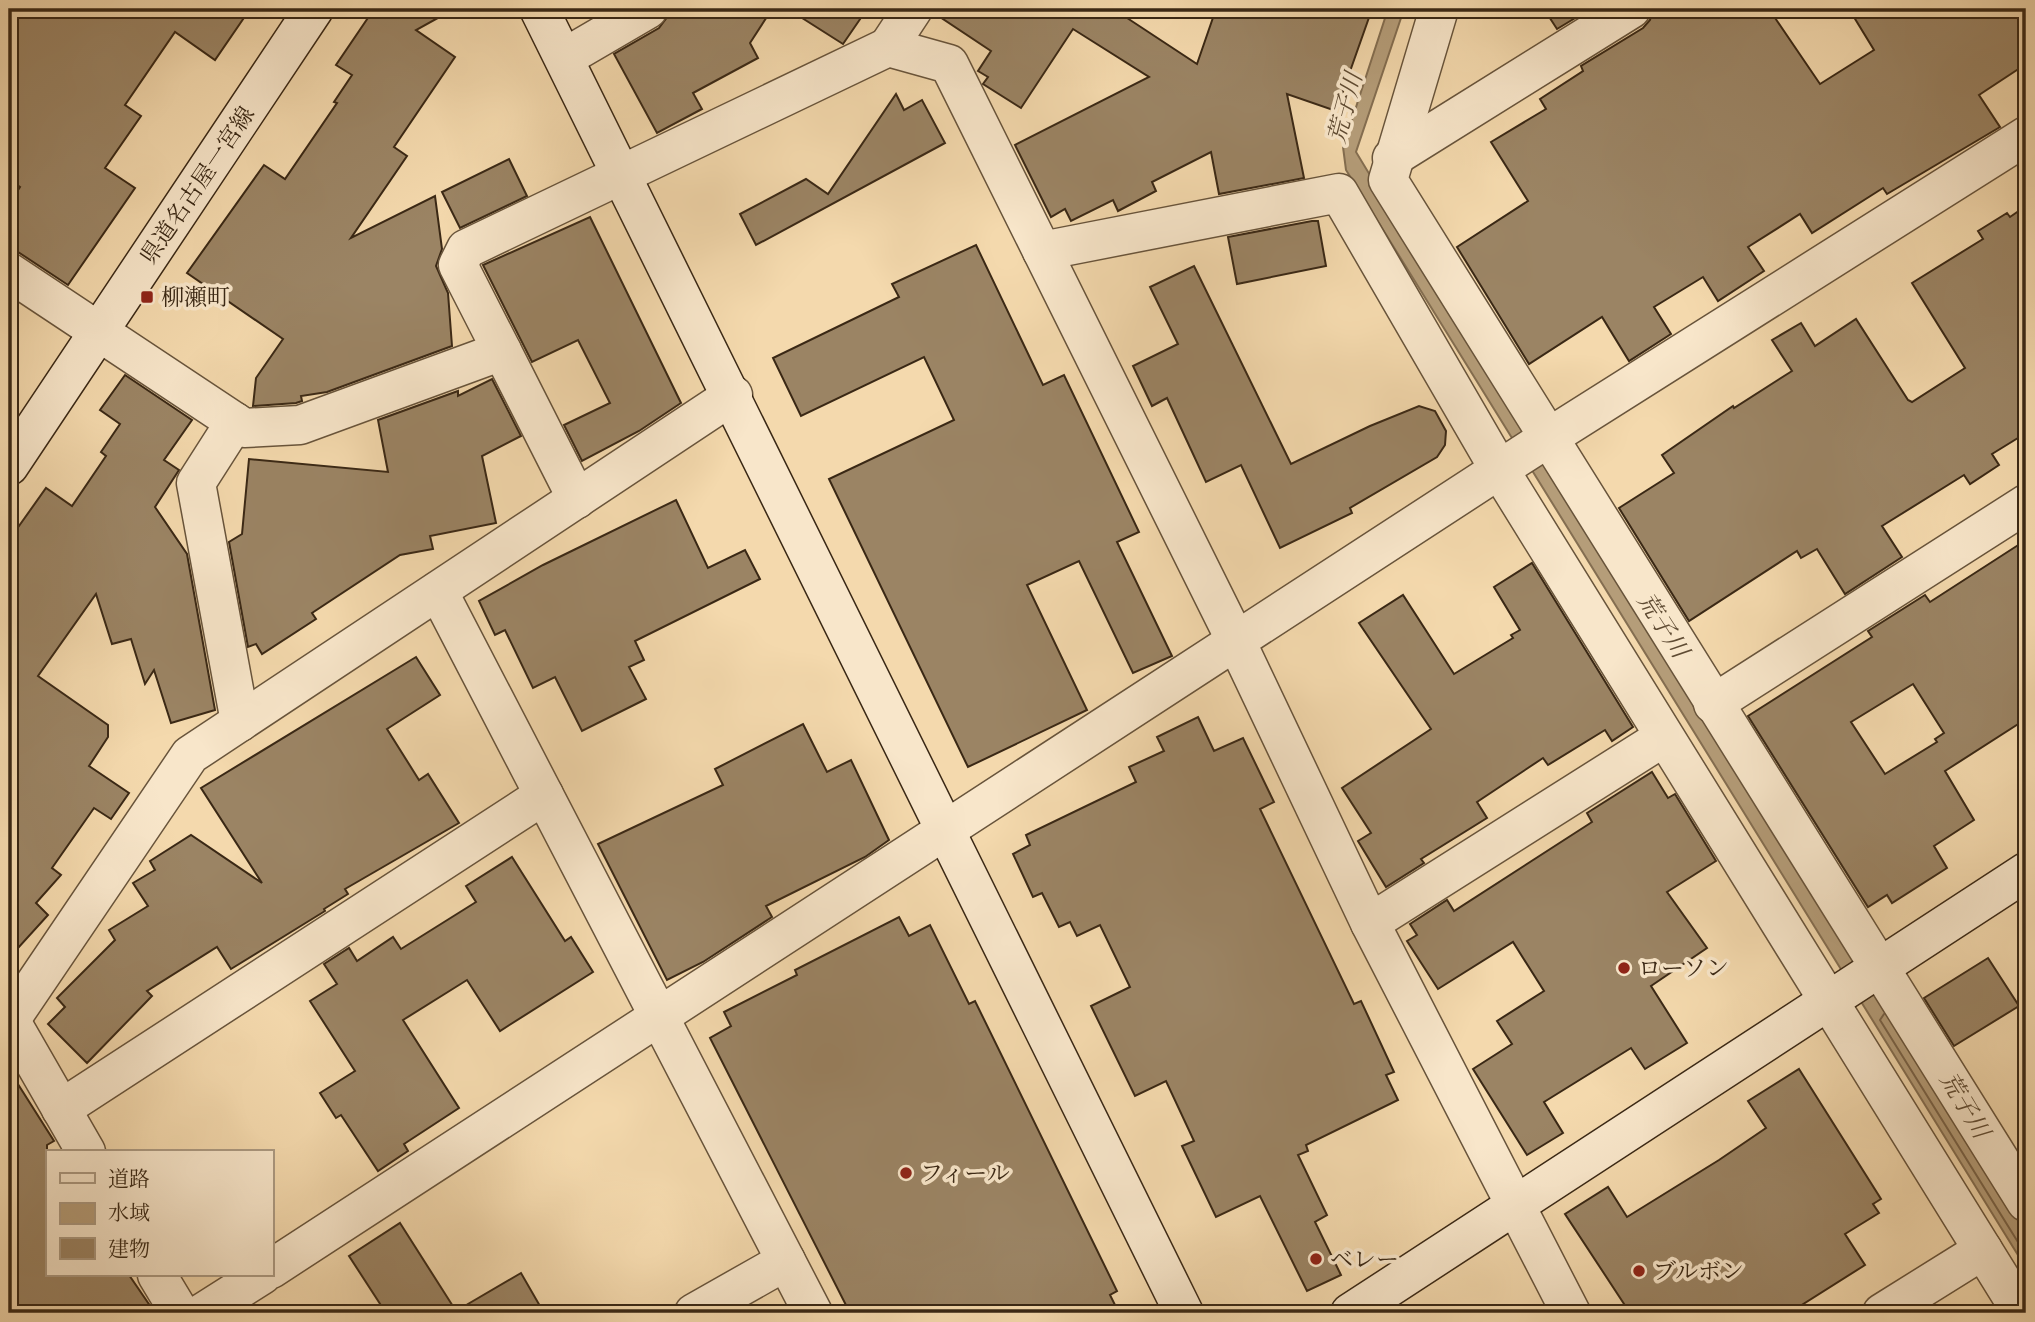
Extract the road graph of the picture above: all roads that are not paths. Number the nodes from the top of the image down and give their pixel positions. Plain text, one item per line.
1 (314, 9) edge
2 (539, 9) edge
3 (648, 9) edge
4 (913, 9) edge
5 (1439, 9) edge
6 (1631, 9) edge
7 (888, 47) junction
8 (564, 58) junction
9 (2026, 136) edge
10 (1392, 158) junction
11 (623, 175) junction
12 (1042, 251) junction
13 (9, 272) edge
14 (99, 332) junction
15 (502, 351) junction
16 (733, 395) junction
17 (235, 422) junction
18 (1525, 453) junction
19 (9, 466) edge
20 (577, 499) junction
21 (2026, 504) edge
22 (438, 591) junction
23 (1236, 641) junction
24 (1713, 704) junction
25 (240, 722) junction
26 (1664, 737) junction
27 (544, 795) junction
28 (947, 832) junction
29 (2026, 872) edge
30 (1370, 923) junction
31 (1876, 969) junction
32 (1834, 998) junction
33 (660, 1018) junction
34 (9, 1021) edge
35 (61, 1109) junction
36 (85, 1150) edge
37 (2026, 1202) edge
38 (1514, 1206) junction
39 (1983, 1250) junction
40 (786, 1261) junction
41 (273, 1268) edge
42 (158, 1276) edge
43 (260, 1276) edge
44 (180, 1313) edge
45 (202, 1313) edge
46 (694, 1313) edge
47 (813, 1313) edge
48 (1184, 1313) edge
49 (1350, 1313) edge
50 (1571, 1313) edge
51 (1882, 1313) edge
52 (2022, 1313) edge

1 - 14 street, 県道名古屋一宮線
2 - 8 street
3 - 8 street
4 - 7 street
5 - 10 street
6 - 10 street
7 - 11 street
7 - 12 street
8 - 11 street
9 - 18 street
10 - 18 street
11 - 15 street
11 - 16 street
12 - 18 street
12 - 23 street
13 - 14 street
14 - 17 street
14 - 19 street, 県道名古屋一宮線
15 - 17 street
15 - 20 street
16 - 20 street
16 - 28 street
17 - 25 street
18 - 23 street
18 - 24 street
18 - 26 street
20 - 22 street
21 - 24 street
22 - 25 street
22 - 27 street
23 - 28 street
23 - 30 street
24 - 31 street
25 - 34 street
26 - 30 street
26 - 32 street
27 - 33 street
27 - 35 street
28 - 33 street
28 - 48 street
29 - 31 street
30 - 38 street
31 - 32 street
31 - 37 street
32 - 38 street
32 - 39 street
33 - 40 street
33 - 41 street
34 - 35 street
35 - 36 street
38 - 49 street
38 - 50 street
39 - 51 street
39 - 52 street
40 - 46 street
40 - 47 street
42 - 44 street
43 - 45 street

